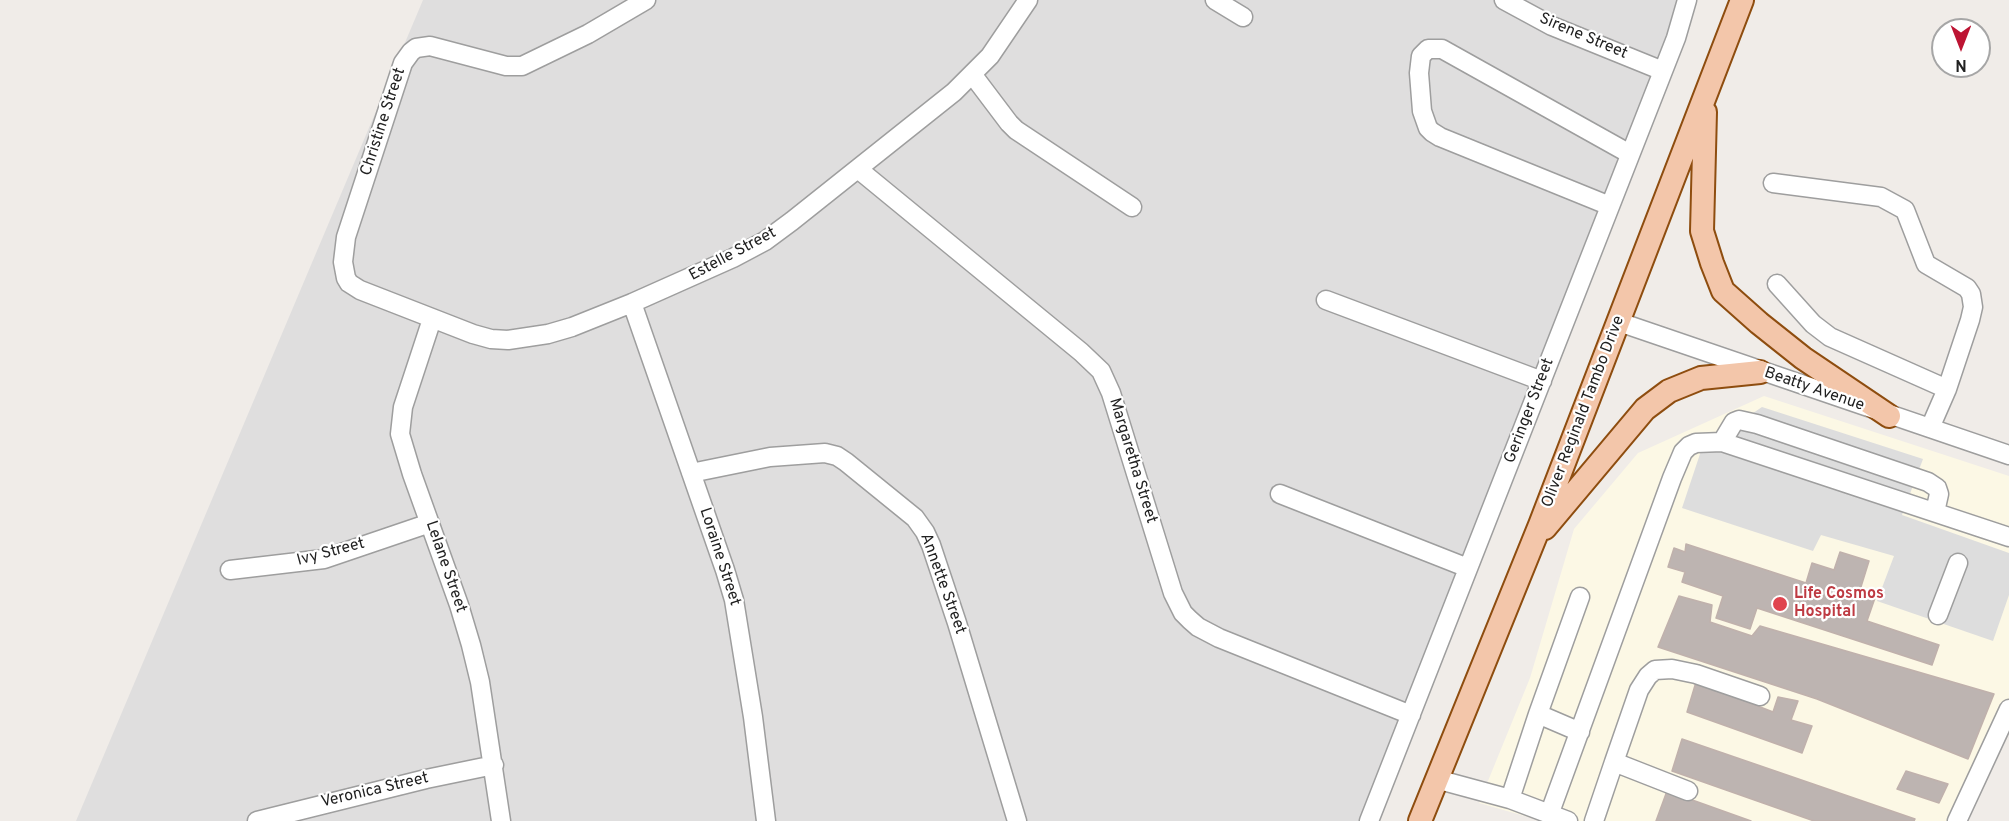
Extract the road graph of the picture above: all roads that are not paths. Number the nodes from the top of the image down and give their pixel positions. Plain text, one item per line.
1 (646, 0) edge
2 (1028, 0) edge
3 (1215, 0) edge
4 (1504, 0) edge
5 (1687, 0) edge
6 (1742, 0) edge
7 (1243, 17) dead end
8 (1663, 71) junction
9 (972, 74) junction
10 (1705, 95) junction
11 (1630, 154) junction
12 (858, 169) junction
13 (1773, 183) dead end
14 (1610, 206) junction
15 (1132, 207) dead end
16 (1777, 284) dead end
17 (1326, 300) dead end
18 (632, 303) junction
19 (432, 319) junction
20 (1619, 322) junction
21 (1760, 372) junction
22 (1542, 381) junction
23 (1947, 389) junction
24 (1889, 416) junction
25 (1930, 428) junction
26 (1722, 442) junction
27 (2009, 455) edge
28 (691, 473) junction
29 (1280, 494) dead end
30 (1935, 512) junction
31 (430, 523) junction
32 (2009, 537) edge
33 (1533, 543) junction
34 (1958, 563) dead end
35 (1468, 568) junction
36 (230, 570) dead end
37 (1580, 597) dead end
38 (1938, 615) dead end
39 (1760, 696) dead end
40 (2009, 709) edge
41 (1538, 714) junction
42 (1411, 715) junction
43 (1580, 732) junction
44 (1614, 762) junction
45 (494, 765) junction
46 (1436, 779) junction
47 (1688, 791) dead end
48 (1510, 800) junction
49 (1550, 814) junction
50 (257, 821) edge
51 (501, 821) edge
52 (766, 821) edge
53 (1017, 821) edge
54 (1369, 821) edge
55 (1420, 821) edge
56 (1568, 821) edge
57 (1594, 821) edge
58 (1957, 821) edge

1 - 19 street, Christine Street
2 - 9 street, Estelle Street
3 - 7 street
4 - 8 street, Sirene Street
5 - 8 street, Geringer Street
6 - 10 main road, Oliver Reginald Tambo Drive
8 - 11 street, Geringer Street
9 - 12 street, Estelle Street
9 - 15 street
10 - 20 main road, Oliver Reginald Tambo Drive
10 - 24 main road
11 - 14 street, Geringer Street
11 - 14 street
12 - 18 street, Estelle Street
12 - 42 street, Margaretha Street
13 - 23 street
14 - 22 street, Geringer Street
16 - 23 street
17 - 22 street
18 - 19 street, Estelle Street
18 - 28 street, Loraine Street
19 - 31 street, Lelane Street
20 - 21 street, Beatty Avenue
20 - 33 main road, Oliver Reginald Tambo Drive
21 - 24 street, Beatty Avenue
21 - 33 main road
22 - 35 street, Geringer Street
23 - 25 street
24 - 25 street, Beatty Avenue
25 - 27 street, Beatty Avenue
26 - 30 street
26 - 30 street
26 - 43 street
28 - 52 street, Loraine Street
28 - 53 street, Annette Street
29 - 35 street
30 - 32 street
31 - 36 street, Ivy Street
31 - 45 street, Lelane Street
33 - 46 main road, Oliver Reginald Tambo Drive
34 - 38 street
35 - 42 street, Geringer Street
37 - 41 street
39 - 44 street
40 - 58 street
41 - 43 street
41 - 48 street
42 - 54 street, Geringer Street
43 - 49 street
44 - 47 street
44 - 57 street
45 - 50 street, Veronica Street
45 - 51 street, Lelane Street
46 - 48 street
46 - 55 main road, Oliver Reginald Tambo Drive
48 - 49 street
49 - 56 street

